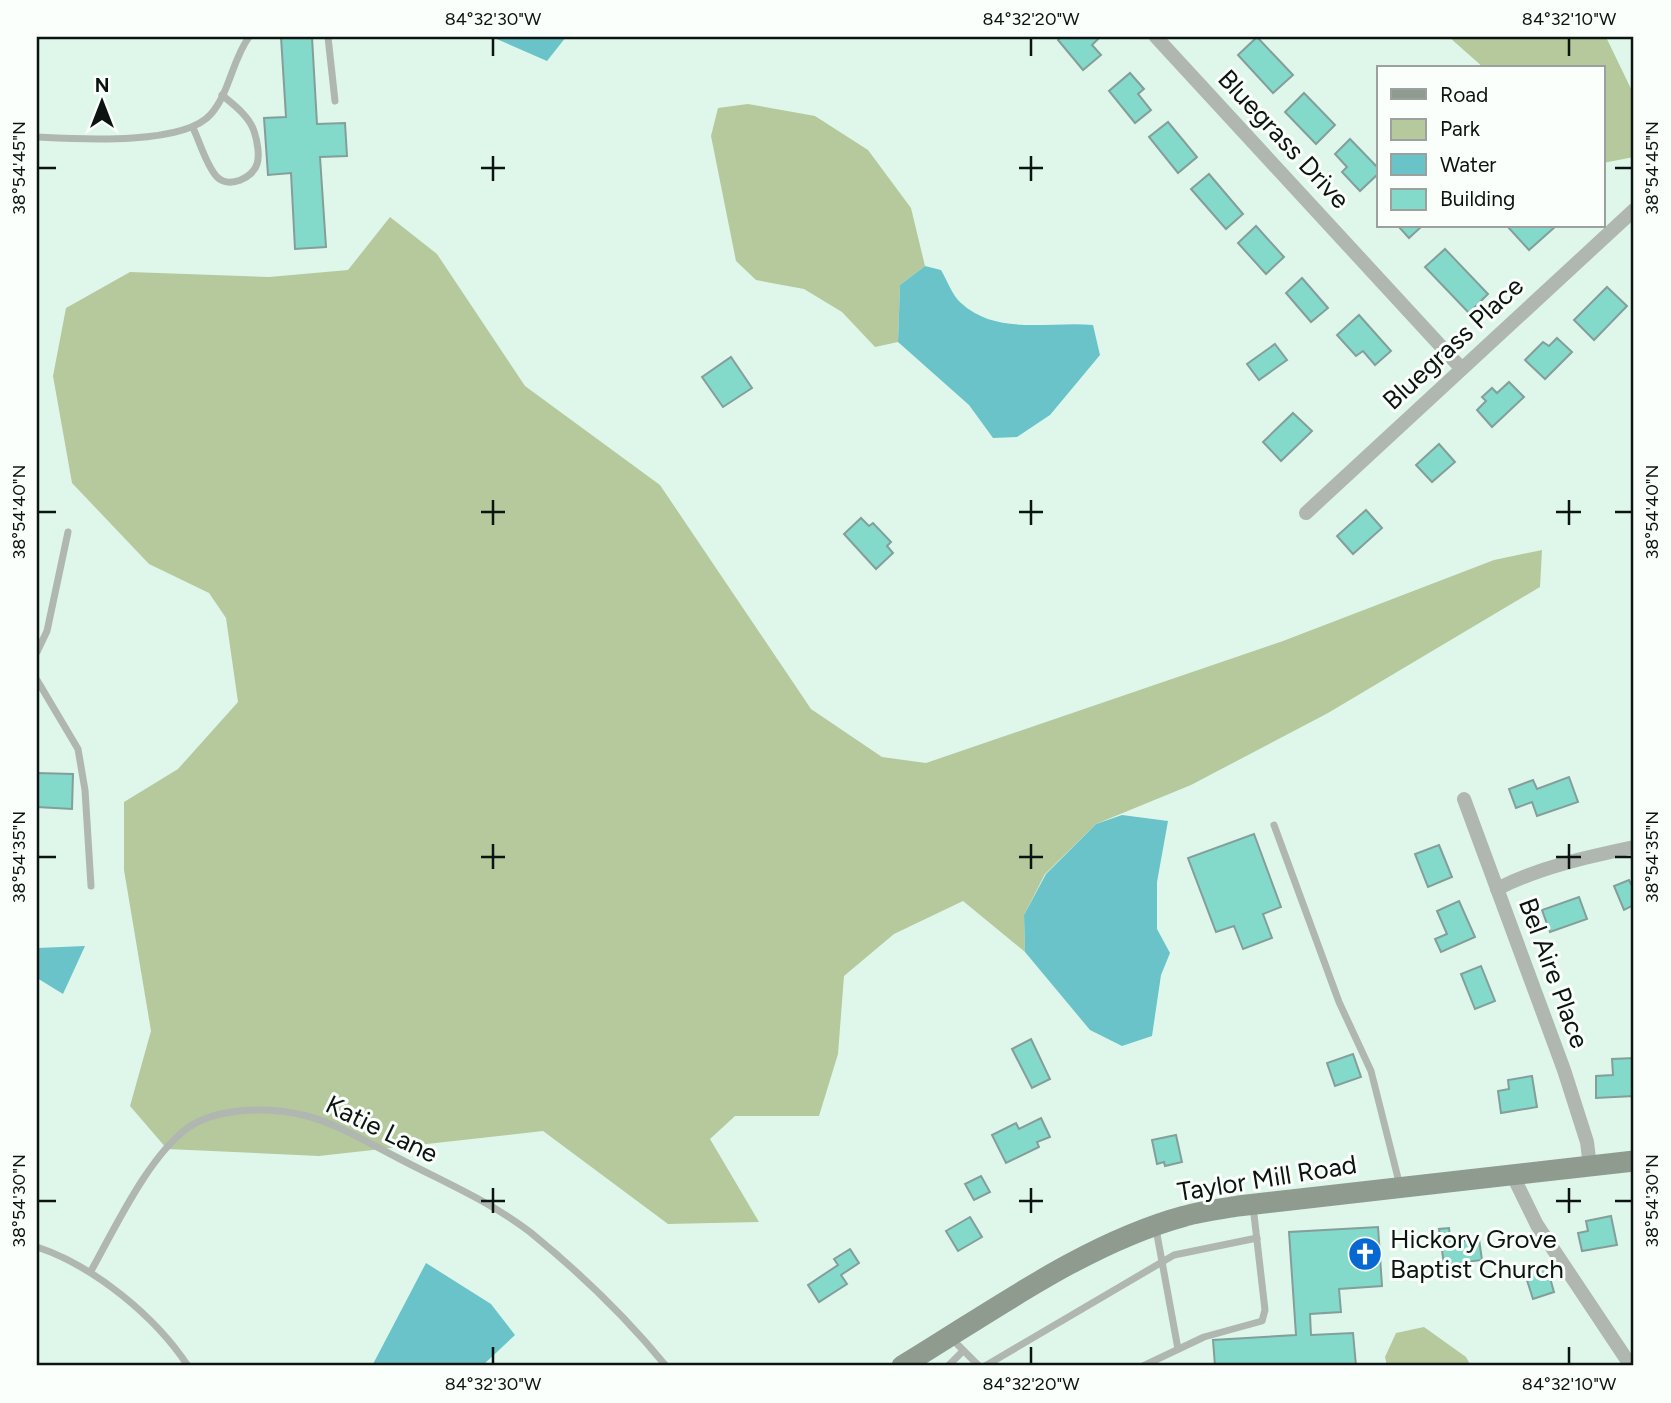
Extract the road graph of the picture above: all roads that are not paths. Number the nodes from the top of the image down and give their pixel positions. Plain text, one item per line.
1 (249, 37) edge
2 (328, 37) edge
3 (1156, 37) edge
4 (222, 95) junction
5 (335, 102) dead end
6 (193, 128) junction
7 (37, 137) edge
8 (1634, 209) edge
9 (1461, 368) junction
10 (1306, 513) dead end
11 (68, 531) dead end
12 (37, 652) edge
13 (37, 680) edge
14 (1464, 799) dead end
15 (1274, 825) dead end
16 (1634, 847) edge
17 (91, 886) dead end
18 (1497, 889) junction
19 (1634, 1161) edge
20 (1590, 1166) junction
21 (1512, 1174) junction
22 (1401, 1187) junction
23 (1253, 1204) junction
24 (1156, 1226) junction
25 (1256, 1238) junction
26 (37, 1247) edge
27 (1162, 1262) junction
28 (91, 1271) junction
29 (956, 1345) junction
30 (1178, 1349) junction
31 (663, 1365) edge
32 (188, 1366) edge
33 (902, 1366) edge
34 (948, 1366) edge
35 (979, 1366) edge
36 (985, 1366) edge
37 (1143, 1366) edge
38 (1631, 1366) edge

1 - 4 lane
2 - 5 lane
3 - 9 street, Bluegrass Drive
4 - 6 lane
4 - 6 lane
6 - 7 lane
8 - 9 street, Bluegrass Place
9 - 10 street, Bluegrass Place
11 - 12 lane
13 - 17 lane
14 - 18 street, Bel Aire Place
15 - 22 lane
16 - 18 street
18 - 20 street, Bel Aire Place
19 - 20 main road, Taylor Mill Road
20 - 21 main road, Taylor Mill Road
21 - 22 main road, Taylor Mill Road
21 - 38 street
22 - 23 main road, Taylor Mill Road
23 - 24 main road, Taylor Mill Road
23 - 25 lane
24 - 27 lane
24 - 29 main road, Taylor Mill Road
25 - 27 lane
25 - 30 lane
26 - 28 lane
27 - 30 lane
27 - 36 lane
28 - 31 lane, Katie Lane
28 - 32 lane
29 - 33 main road, Taylor Mill Road
29 - 34 lane
29 - 35 lane
30 - 37 lane

